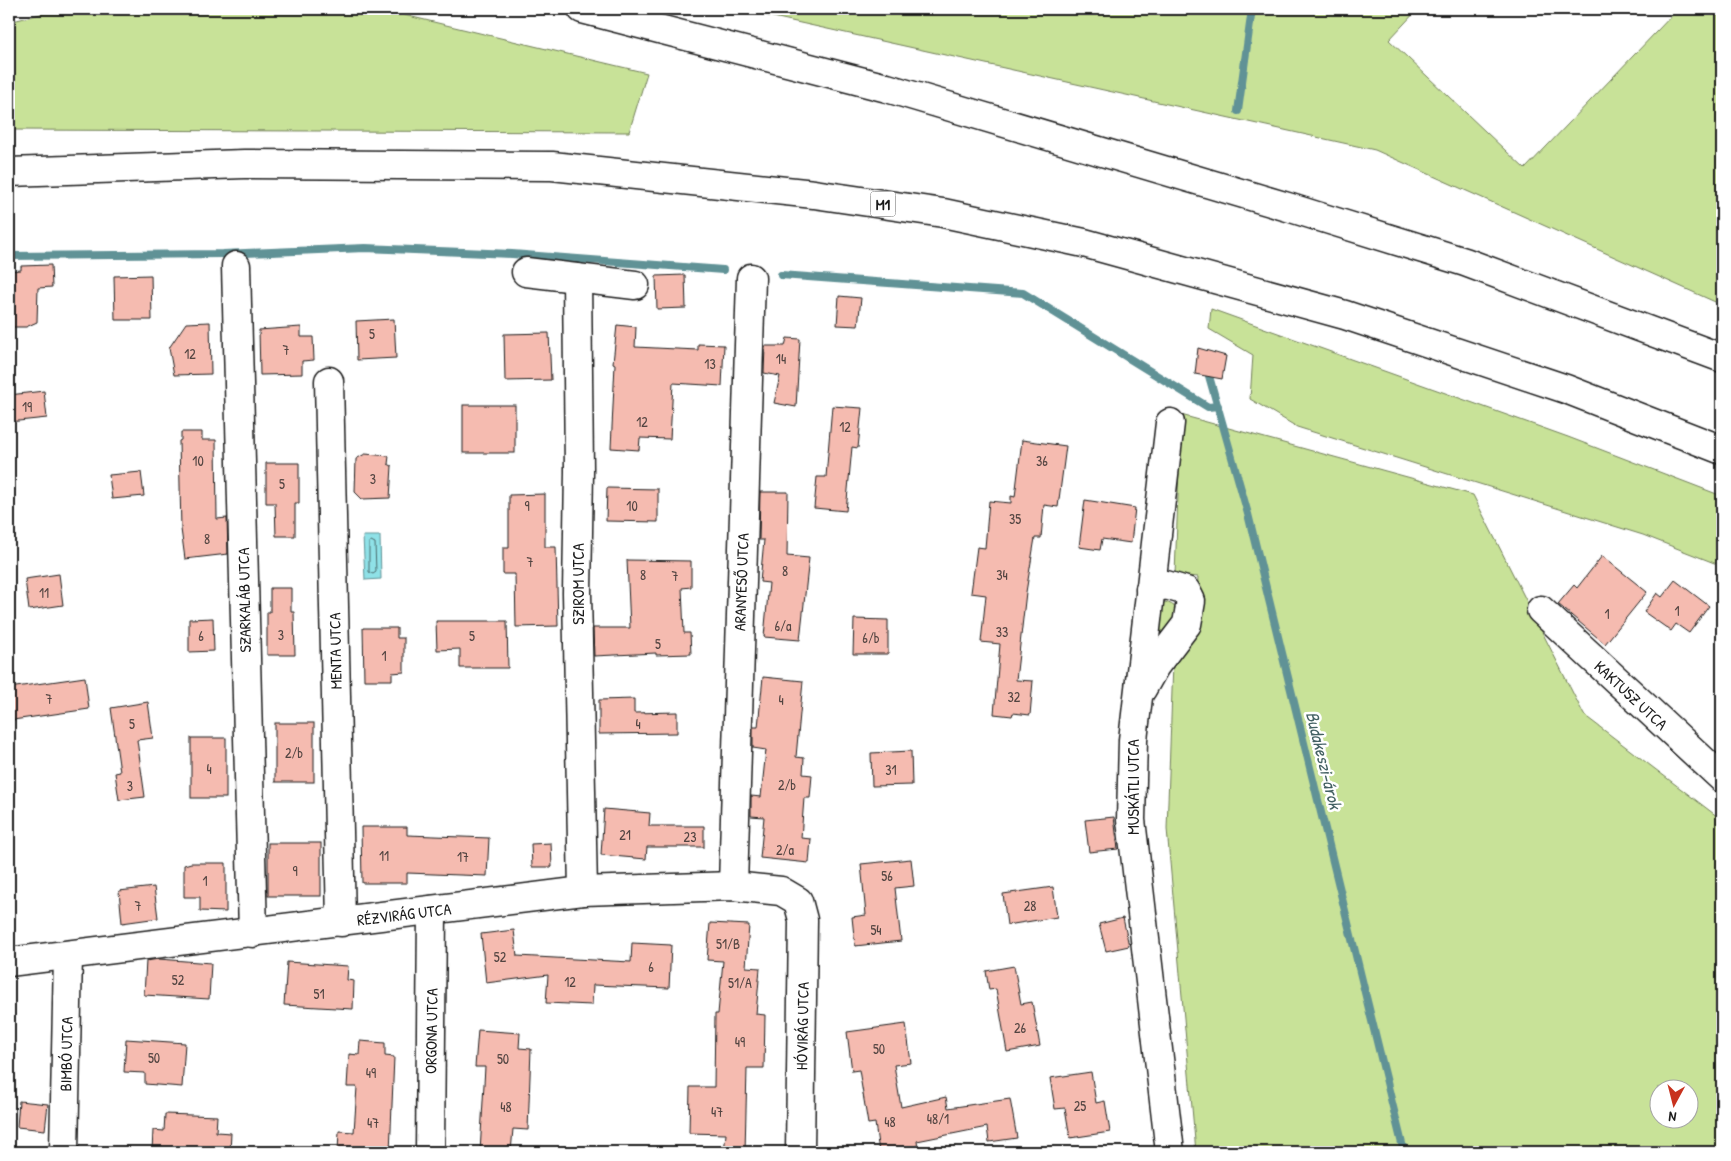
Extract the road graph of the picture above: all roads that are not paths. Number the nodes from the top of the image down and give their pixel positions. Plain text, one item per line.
1 (582, 9) edge
2 (9, 172) edge
3 (236, 266) dead end
4 (526, 272) dead end
5 (577, 278) junction
6 (752, 278) dead end
7 (635, 285) dead end
8 (1722, 358) edge
9 (329, 381) dead end
10 (1170, 423) dead end
11 (1722, 450) edge
12 (1150, 589) junction
13 (1540, 610) dead end
14 (1137, 696) junction
15 (1722, 778) edge
16 (733, 886) junction
17 (583, 891) junction
18 (798, 901) joint
19 (432, 910) junction
20 (341, 922) junction
21 (253, 933) junction
22 (68, 955) junction
23 (9, 962) edge
24 (64, 1152) edge
25 (430, 1152) edge
26 (800, 1152) edge
27 (1170, 1152) edge

1 - 8 main road
2 - 11 main road, M1
3 - 21 main road, SZARKALÁB UTCA
4 - 5 main road
5 - 7 main road
5 - 17 main road, SZIROM UTCA
6 - 16 main road, ARANYESŐ UTCA
9 - 20 main road, MENTA UTCA
10 - 12 main road, MUSKÁTLI UTCA
12 - 14 main road, MUSKÁTLI UTCA
12 - 14 main road
13 - 15 main road, KAKTUSZ UTCA
14 - 27 main road, MUSKÁTLI UTCA
16 - 17 main road, RÉZVIRÁG UTCA
16 - 18 main road, RÉZVIRÁG UTCA
17 - 19 main road, RÉZVIRÁG UTCA
18 - 26 main road, HÓVIRÁG UTCA
19 - 20 main road, RÉZVIRÁG UTCA
19 - 25 main road, ORGONA UTCA
20 - 21 main road, RÉZVIRÁG UTCA
21 - 22 main road, RÉZVIRÁG UTCA
22 - 23 main road, RÉZVIRÁG UTCA
22 - 24 main road, BIMBÓ UTCA

